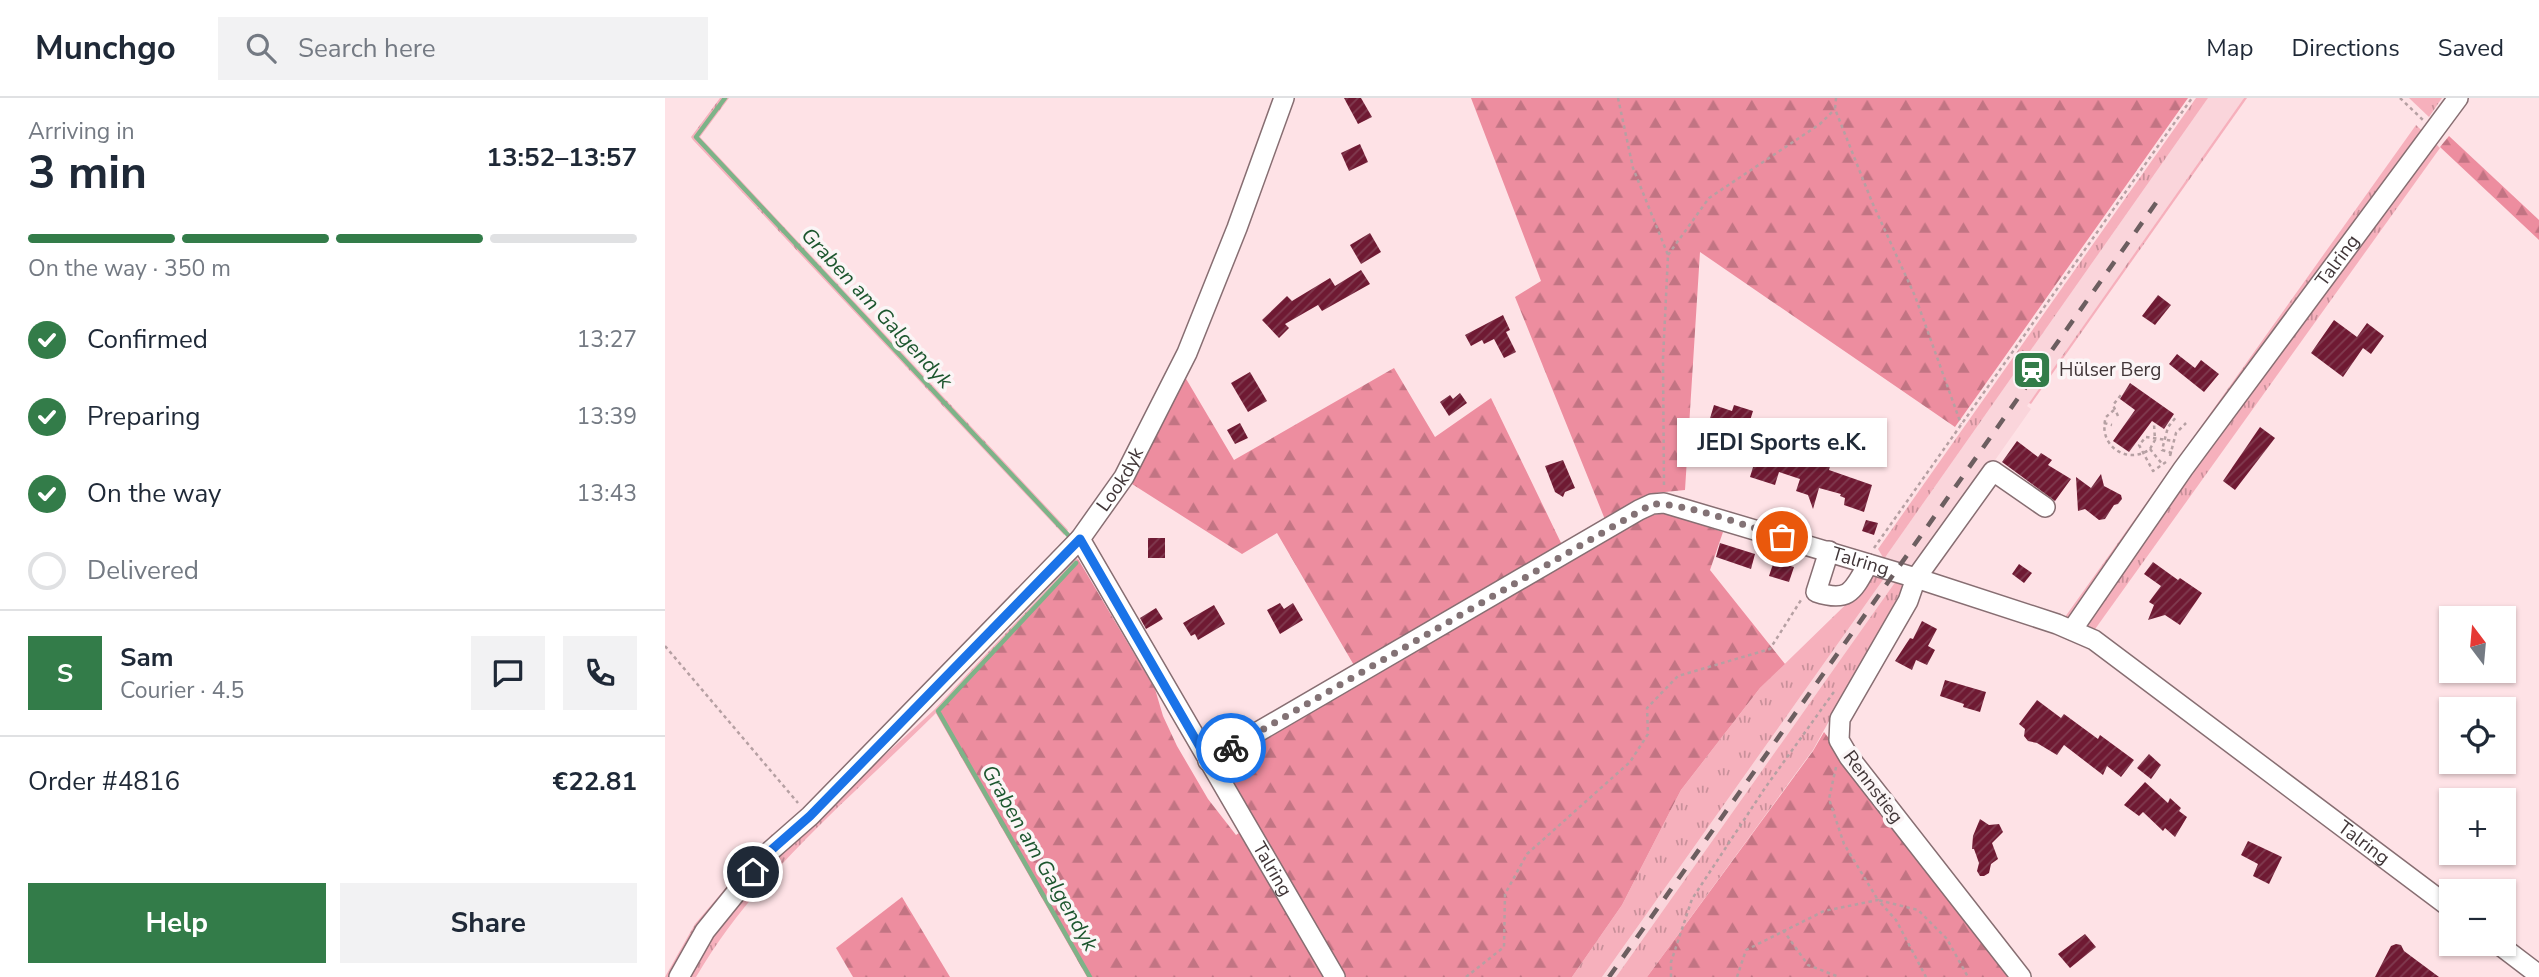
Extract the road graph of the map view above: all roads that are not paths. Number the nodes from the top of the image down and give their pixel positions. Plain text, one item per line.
1 (1284, 98) edge
2 (2458, 98) edge
3 (2045, 506) dead end
4 (1080, 539) junction
5 (1829, 551) junction
6 (1868, 564) junction
7 (1916, 578) junction
8 (2073, 630) junction
9 (1208, 761) junction
10 (2439, 899) edge
11 (2514, 956) edge
12 (2539, 975) edge
13 (679, 977) edge
14 (1335, 977) edge
15 (2021, 977) edge

1 - 4 street, Lookdyk
2 - 8 street, Talring
3 - 7 street, Talring
4 - 9 street, Talring
4 - 13 street, Lookdyk
5 - 6 street, Talring
5 - 6 street
5 - 9 street, Talring
6 - 7 street, Talring
7 - 8 street, Talring
7 - 15 street, Rennstieg
8 - 10 street, Talring
9 - 14 street, Talring
11 - 12 street

